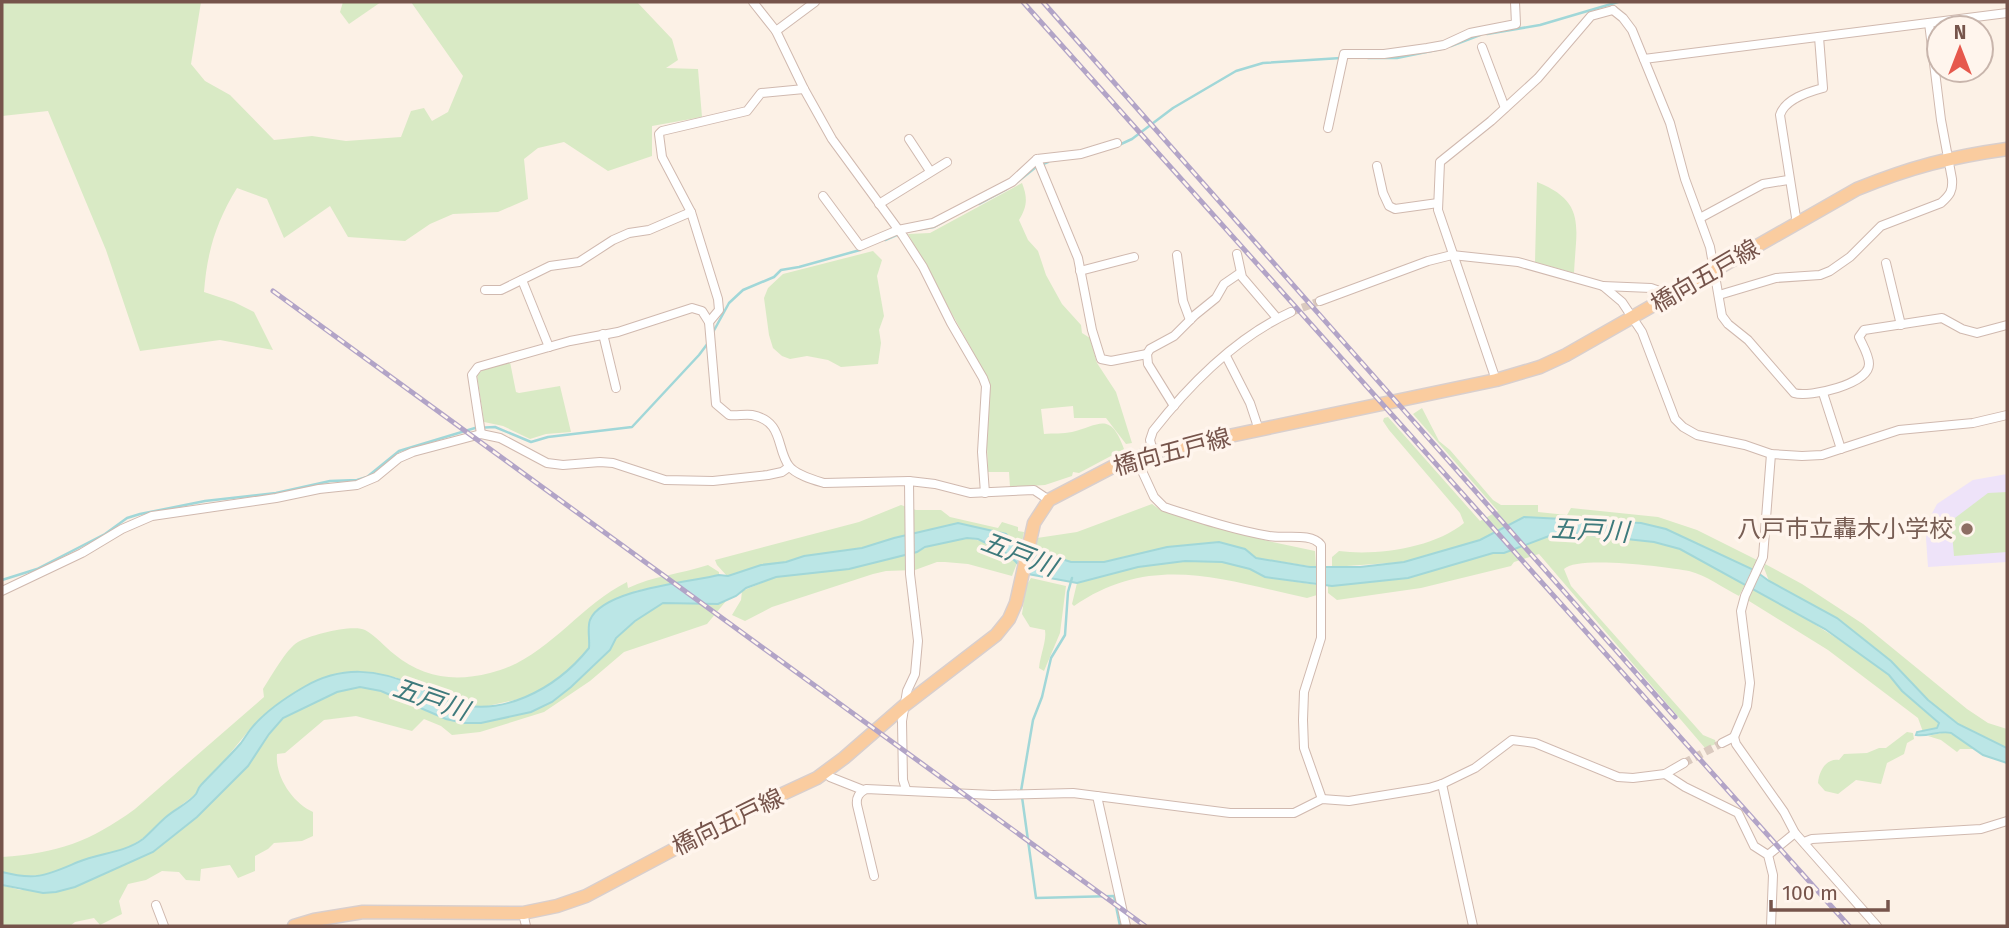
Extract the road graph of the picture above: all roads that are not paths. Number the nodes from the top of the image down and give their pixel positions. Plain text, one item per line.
1 (753, 2) edge
2 (815, 2) edge
3 (1514, 2) edge
4 (1613, 6) edge
5 (1925, 23) edge
6 (776, 32) junction
7 (1819, 37) junction
8 (1482, 47) dead end
9 (1644, 60) junction
10 (1937, 84) edge
11 (804, 89) junction
12 (1505, 108) junction
13 (1328, 128) dead end
14 (909, 139) dead end
15 (1117, 142) dead end
16 (2007, 149) edge
17 (1948, 158) junction
18 (1037, 159) junction
19 (947, 162) dead end
20 (1377, 166) dead end
21 (930, 172) junction
22 (1788, 180) junction
23 (823, 196) dead end
24 (1438, 203) junction
25 (880, 204) junction
26 (691, 212) junction
27 (1700, 218) junction
28 (1797, 224) junction
29 (898, 230) junction
30 (1237, 254) dead end
31 (1177, 255) dead end
32 (1452, 255) junction
33 (1134, 257) dead end
34 (1886, 263) dead end
35 (1080, 271) junction
36 (1716, 271) junction
37 (1240, 273) junction
38 (522, 280) junction
39 (1602, 286) junction
40 (485, 290) dead end
41 (1719, 295) junction
42 (1672, 296) junction
43 (1320, 301) tunnel mouth
44 (1291, 312) tunnel mouth
45 (1277, 318) junction
46 (1633, 318) junction
47 (1190, 320) junction
48 (709, 321) junction
49 (1901, 325) junction
50 (2007, 325) edge
51 (603, 334) junction
52 (549, 347) junction
53 (1147, 354) junction
54 (1226, 356) junction
55 (1496, 380) junction
56 (616, 388) dead end
57 (1823, 393) junction
58 (1174, 407) junction
59 (2007, 415) edge
60 (1259, 430) junction
61 (481, 435) junction
62 (1842, 449) junction
63 (1153, 452) junction
64 (1771, 454) junction
65 (1136, 458) junction
66 (789, 467) junction
67 (909, 481) junction
68 (985, 493) junction
69 (1049, 500) junction
70 (2, 591) edge
71 (905, 705) junction
72 (1734, 737) junction
73 (1722, 743) tunnel mouth
74 (1684, 763) tunnel mouth
75 (827, 772) junction
76 (1665, 774) junction
77 (1442, 784) junction
78 (906, 789) junction
79 (863, 790) junction
80 (1097, 796) junction
81 (1322, 799) junction
82 (2007, 821) edge
83 (1795, 833) junction
84 (1804, 842) junction
85 (1768, 855) junction
86 (874, 876) dead end
87 (156, 905) dead end
88 (525, 920) edge
89 (314, 923) edge
90 (164, 926) edge
91 (293, 926) edge
92 (1126, 926) edge
93 (1473, 926) edge
94 (1771, 926) edge
95 (1877, 926) edge

1 - 6 street
2 - 6 street
3 - 13 street
4 - 9 street
4 - 12 street
5 - 7 street
6 - 11 street
7 - 9 street
7 - 22 street
8 - 12 street
9 - 27 street
10 - 17 street
11 - 25 street
11 - 26 street
12 - 24 street
14 - 21 street
15 - 18 street
16 - 17 main road, 橋向五戸線
17 - 28 main road, 橋向五戸線
17 - 41 street
18 - 29 street
18 - 35 street
19 - 21 street
20 - 24 street
21 - 25 street
22 - 27 street
22 - 28 street
23 - 29 street
24 - 32 street
25 - 29 street
26 - 38 street
26 - 48 street
27 - 36 street
28 - 36 main road, 橋向五戸線
29 - 68 street
30 - 37 street
31 - 47 street
32 - 39 street
32 - 43 street
32 - 55 street
33 - 35 street
34 - 49 street
35 - 53 street
36 - 41 street
36 - 42 main road, 橋向五戸線
37 - 45 street
37 - 47 street
38 - 40 street
38 - 52 street
39 - 42 street
39 - 46 street
41 - 57 street
42 - 46 main road, 橋向五戸線
44 - 45 street
45 - 54 street
46 - 55 main road, 橋向五戸線
46 - 64 street
47 - 53 street
48 - 51 street
48 - 66 street
49 - 50 street
49 - 57 street
51 - 52 street
51 - 56 street
52 - 61 street
53 - 58 street
54 - 58 street
54 - 60 street
55 - 60 main road, 橋向五戸線
57 - 62 street
58 - 63 street
59 - 62 street
60 - 63 main road, 橋向五戸線
61 - 66 street
61 - 70 street
62 - 64 street
63 - 65 main road, 橋向五戸線
64 - 72 street
65 - 69 main road, 橋向五戸線
65 - 81 street
66 - 67 street
67 - 68 street
67 - 71 street
68 - 69 street
69 - 71 main road, 橋向五戸線
71 - 75 main road, 橋向五戸線
71 - 78 street
72 - 73 street
72 - 83 street
74 - 76 street
75 - 79 street
75 - 88 main road, 橋向五戸線
76 - 77 street
76 - 85 street
77 - 81 street
77 - 93 street
78 - 79 street
78 - 80 street
79 - 86 street
80 - 81 street
80 - 92 street
82 - 84 street
83 - 84 street
83 - 85 street
84 - 95 street
85 - 94 street
87 - 90 street
88 - 89 main road, 橋向五戸線
89 - 91 main road, 橋向五戸線

